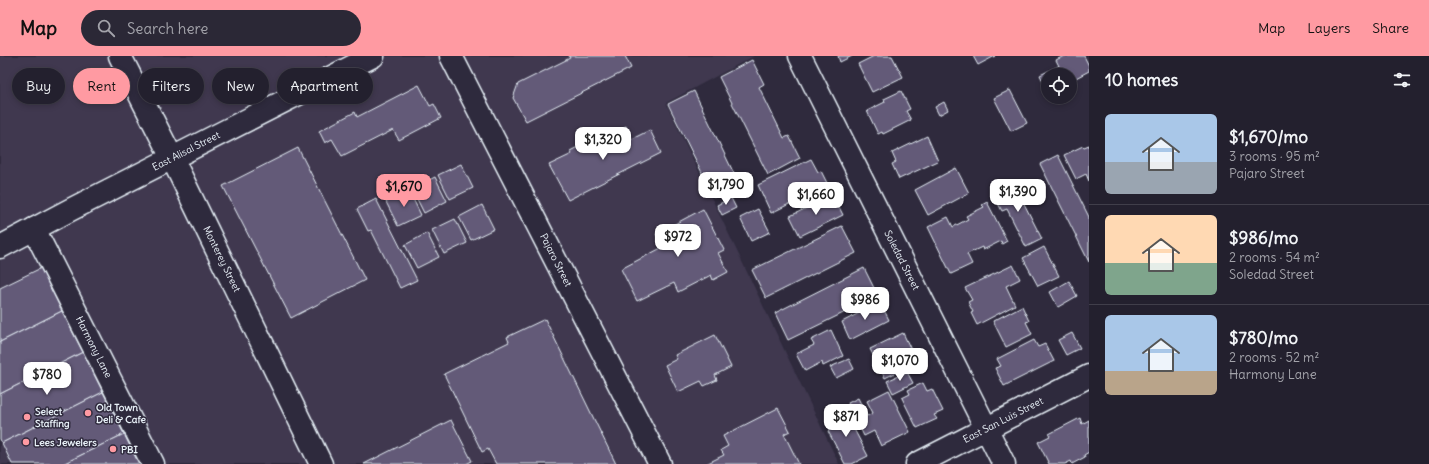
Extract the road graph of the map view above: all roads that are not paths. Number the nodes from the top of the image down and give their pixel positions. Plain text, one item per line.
1 (120, 56) edge
2 (373, 56) edge
3 (451, 56) edge
4 (800, 56) edge
5 (172, 158) junction
6 (34, 229) junction
7 (0, 247) edge
8 (1089, 376) edge
9 (986, 429) junction
10 (153, 464) edge
11 (321, 464) edge
12 (660, 464) edge
13 (917, 464) edge
14 (1004, 464) edge

1 - 5 street, Monterey Street
2 - 5 street, East Alisal Street
3 - 12 street, Pajaro Street
4 - 9 street, Soledad Street
5 - 6 street, East Alisal Street
5 - 11 street, Monterey Street
6 - 7 street, East Alisal Street
6 - 10 street, Harmony Lane
8 - 9 street, East San Luis Street
9 - 13 street, East San Luis Street
9 - 14 street, Soledad Street

